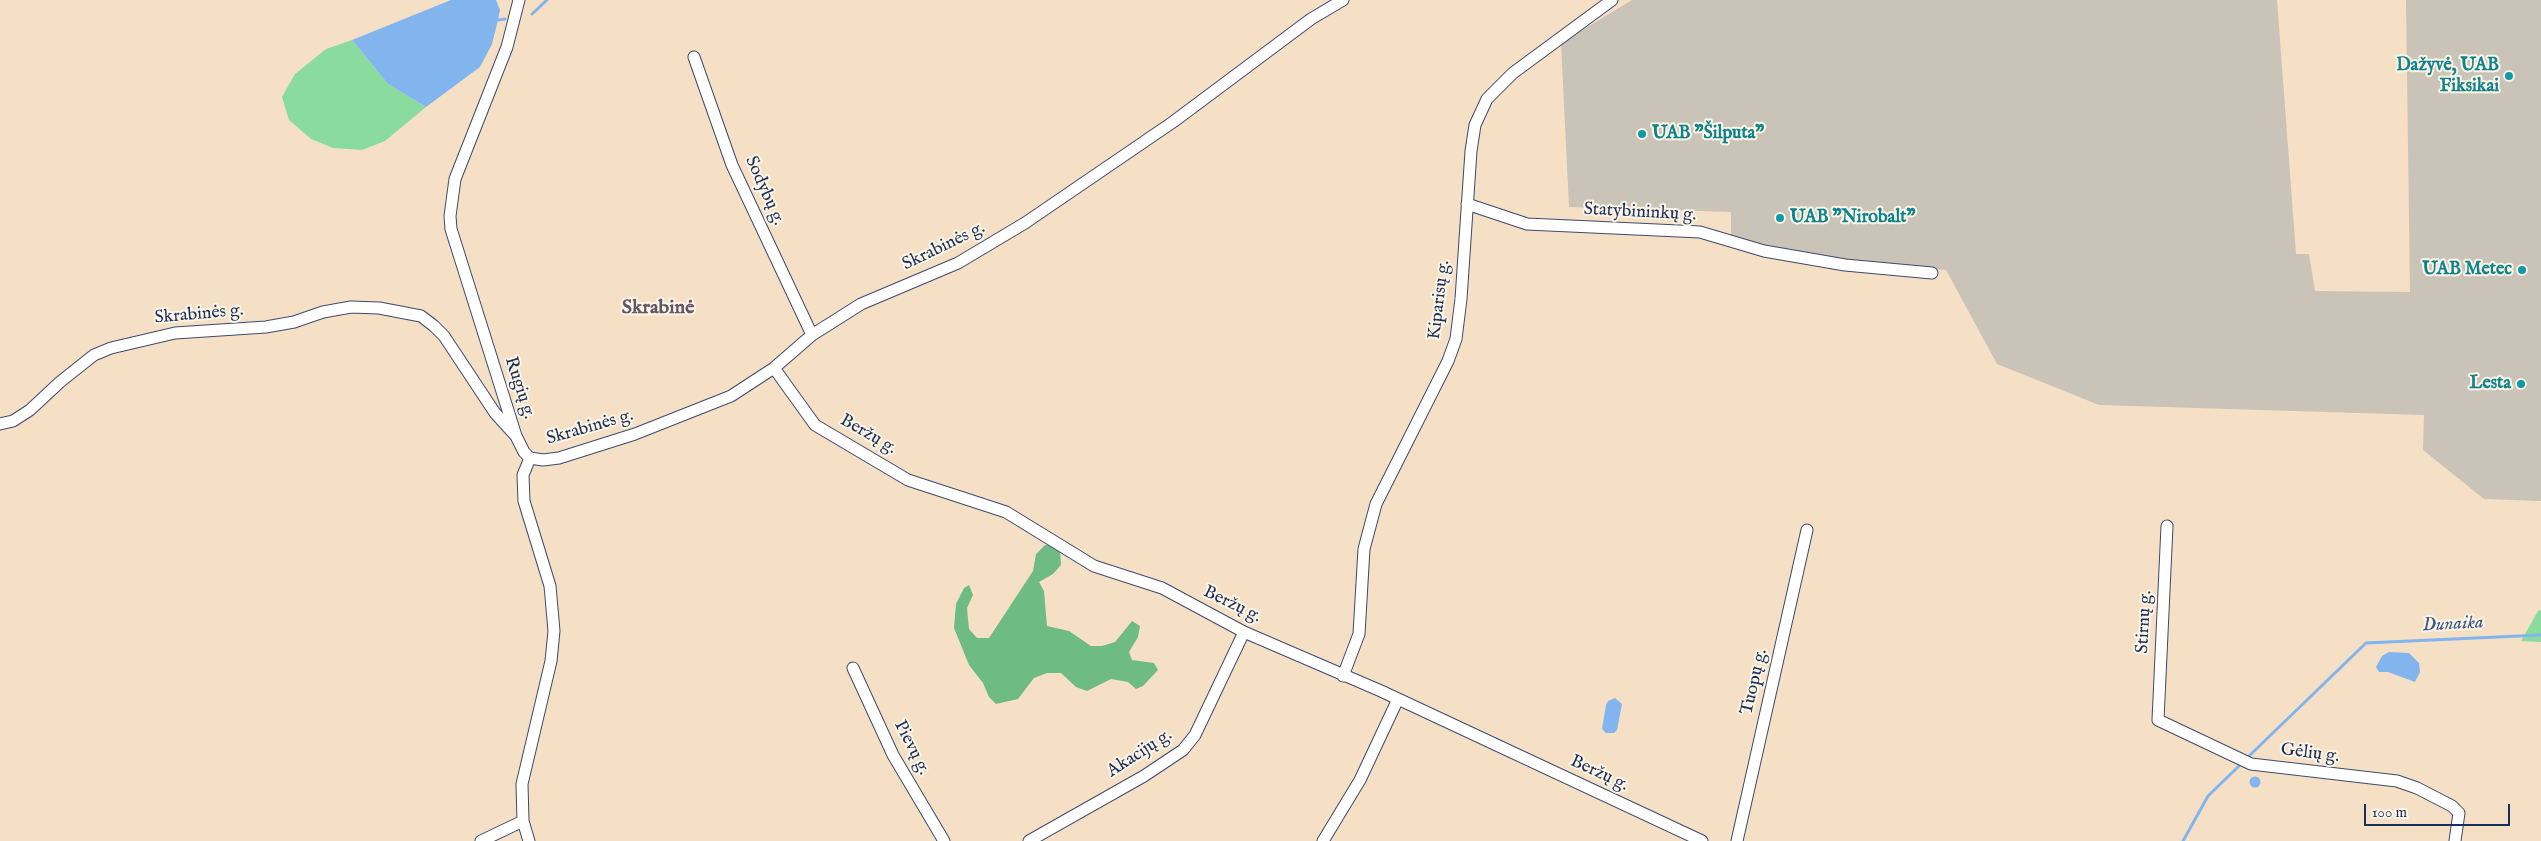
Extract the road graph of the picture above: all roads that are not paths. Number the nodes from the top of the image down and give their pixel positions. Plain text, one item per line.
1 (519, 0) edge
2 (1343, 0) edge
3 (1612, 0) edge
4 (694, 57) dead end
5 (1467, 204) junction
6 (1932, 273) dead end
7 (812, 335) junction
8 (774, 368) junction
9 (0, 424) edge
10 (516, 436) junction
11 (530, 458) junction
12 (2167, 526) dead end
13 (1807, 530) dead end
14 (1244, 632) junction
15 (853, 668) dead end
16 (1343, 676) junction
17 (1398, 699) junction
18 (2158, 720) joint
19 (523, 821) junction
20 (481, 841) edge
21 (529, 841) edge
22 (944, 841) edge
23 (1029, 841) edge
24 (1323, 841) edge
25 (1702, 841) edge
26 (1737, 841) edge
27 (2455, 841) edge

1 - 10 street, Rugių g.
2 - 7 street, Skrabinės g.
3 - 5 street, Kiparisų g.
4 - 7 street, Sodybų g.
5 - 6 street, Statybininkų g.
5 - 16 street, Kiparisų g.
7 - 8 street, Skrabinės g.
8 - 11 street, Skrabinės g.
8 - 14 street, Beržų g.
9 - 10 street, Skrabinės g.
10 - 11 street, Rugių g.
11 - 19 street
12 - 18 street, Stirnų g.
13 - 26 street, Tuopų g.
14 - 16 street, Beržų g.
14 - 23 street, Akacijų g.
15 - 22 street, Pievų g.
16 - 17 street, Beržų g.
17 - 24 street
17 - 25 street, Beržų g.
18 - 27 street, Gėlių g.
19 - 20 street
19 - 21 street

